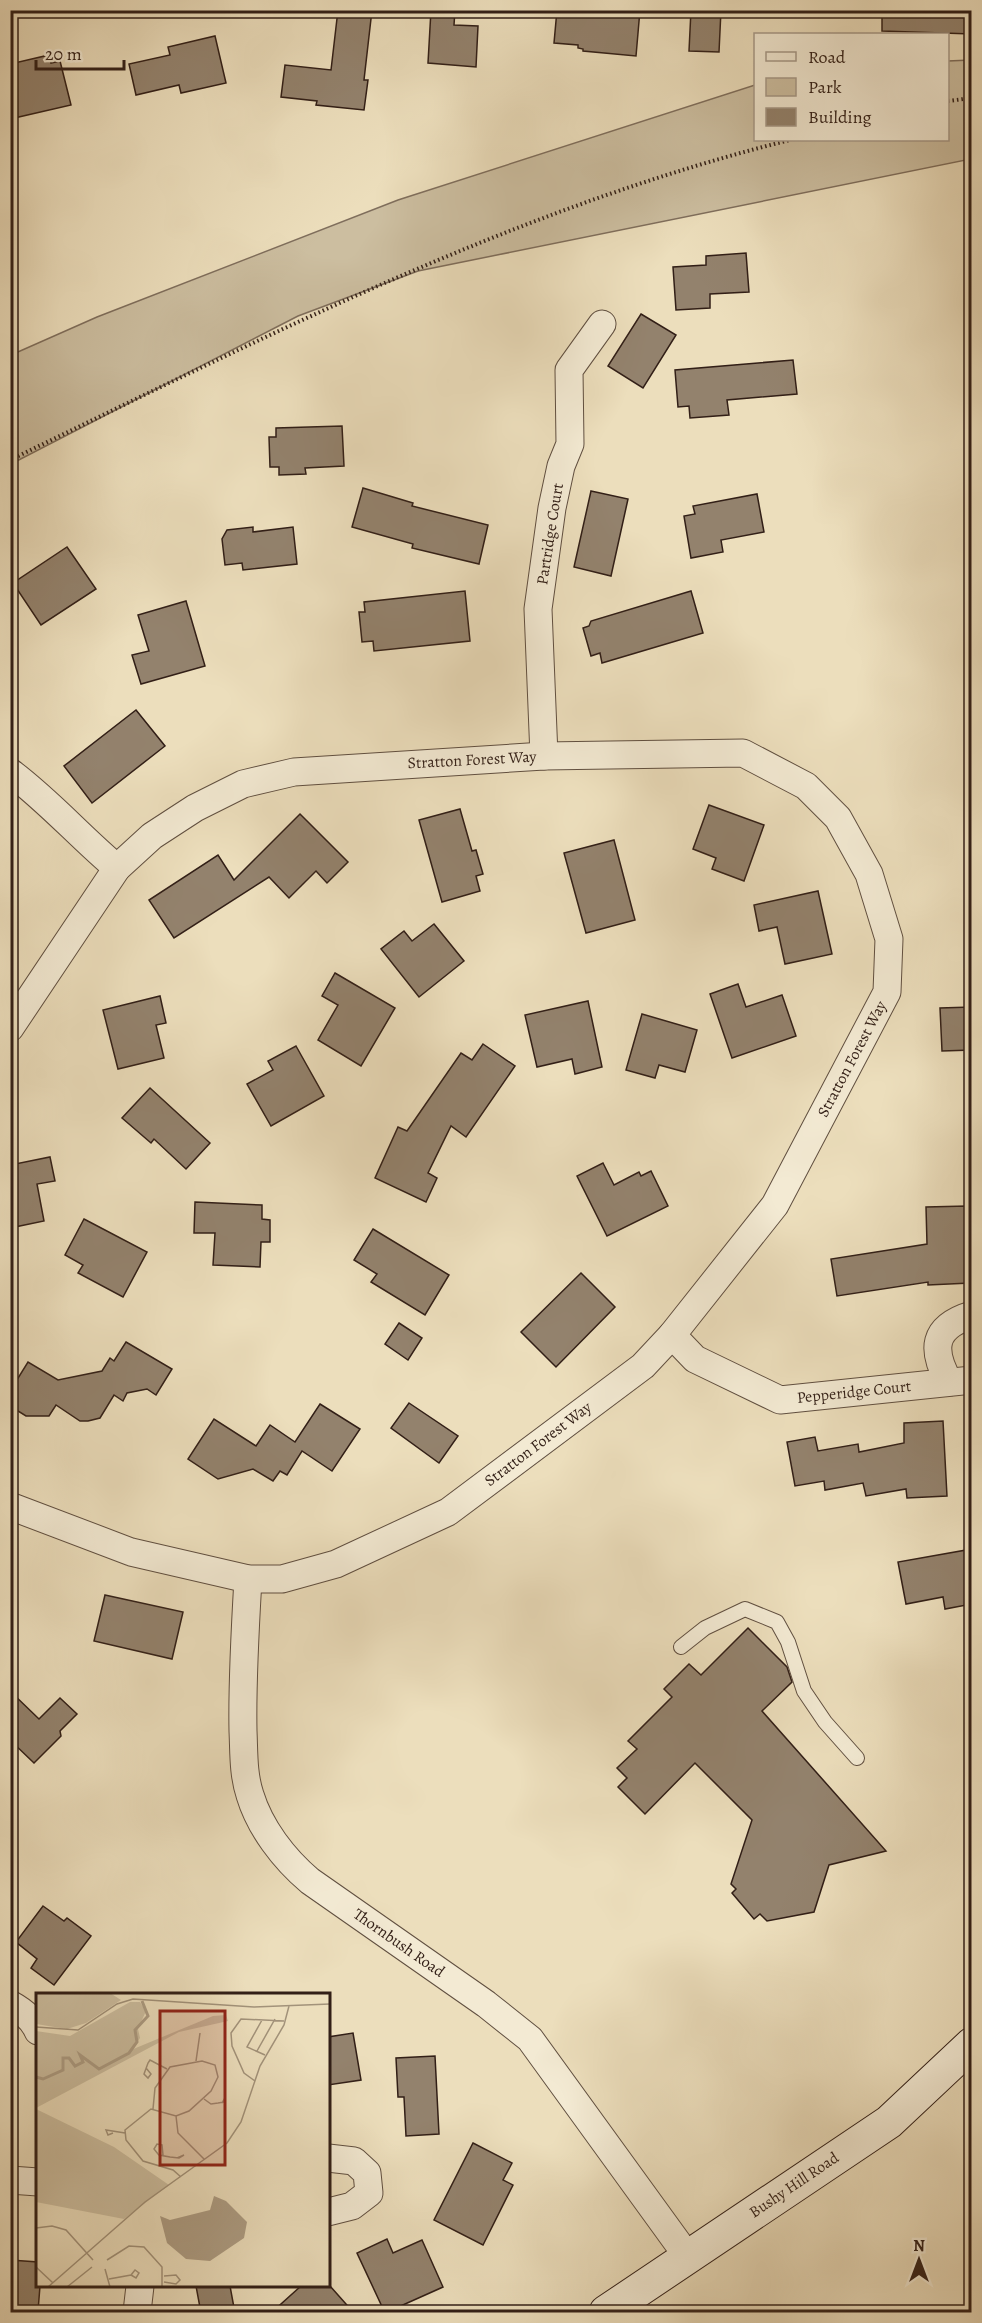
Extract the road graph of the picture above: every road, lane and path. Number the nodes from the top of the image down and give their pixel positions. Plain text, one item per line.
1 (972, 98) edge
2 (949, 101) edge
3 (787, 141) edge
4 (603, 324) dead end
5 (10, 460) edge
6 (544, 756) junction
7 (10, 772) edge
8 (117, 868) junction
9 (10, 1028) edge
10 (972, 1315) edge
11 (672, 1335) junction
12 (960, 1381) edge
13 (10, 1506) edge
14 (248, 1579) junction
15 (681, 1647) dead end
16 (857, 1758) dead end
17 (10, 2004) edge
18 (36, 2029) edge
19 (972, 2044) edge
20 (330, 2158) edge
21 (10, 2180) edge
22 (36, 2182) edge
23 (330, 2212) edge
24 (688, 2257) junction
25 (140, 2287) edge
26 (137, 2313) edge
27 (606, 2313) edge

1 - 2 path
3 - 5 path
4 - 6 street, Partridge Court
6 - 8 street, Stratton Forest Way
6 - 11 street, Stratton Forest Way
7 - 8 street
8 - 9 street, Stratton Forest Way
10 - 12 street, Pepperidge Court
11 - 12 street, Pepperidge Court
11 - 14 street, Stratton Forest Way
13 - 14 street, Stratton Forest Way
14 - 24 street, Thornbush Road
15 - 16 lane
17 - 18 street
19 - 24 main road, Bushy Hill Road
20 - 23 street
21 - 22 street
24 - 27 main road, Bushy Hill Road
25 - 26 street

